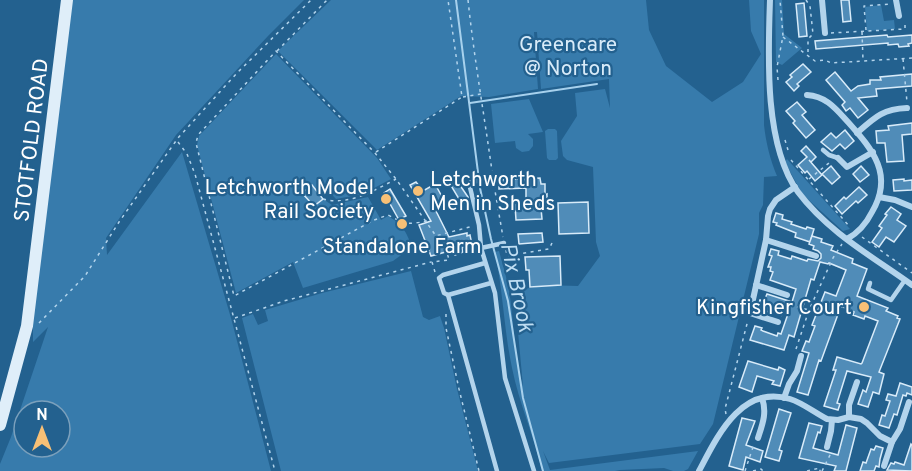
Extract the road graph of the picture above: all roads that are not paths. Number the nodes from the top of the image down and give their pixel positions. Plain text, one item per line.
1 (67, 0) edge
2 (770, 0) edge
3 (822, 0) edge
4 (897, 1) edge
5 (898, 16) road end
6 (825, 33) road end
7 (807, 95) dead end
8 (907, 108) road end
9 (857, 133) junction
10 (823, 150) dead end
11 (873, 152) junction
12 (837, 158) joint
13 (492, 177) road end
14 (795, 187) junction
15 (879, 197) junction
16 (912, 207) edge
17 (847, 239) junction
18 (766, 240) junction
19 (504, 243) road end
20 (480, 248) junction
21 (816, 256) dead end
22 (485, 263) junction
23 (905, 280) junction
24 (491, 283) junction
25 (870, 283) dead end
26 (756, 285) junction
27 (912, 285) edge
28 (448, 295) junction
29 (787, 295) dead end
30 (778, 322) road end
31 (801, 356) road end
32 (857, 382) dead end
33 (762, 398) junction
34 (784, 398) junction
35 (909, 402) dead end
36 (849, 417) junction
37 (832, 420) junction
38 (0, 425) edge
39 (758, 438) road end
40 (892, 442) junction
41 (827, 447) road end
42 (884, 466) dead end
43 (497, 471) edge
44 (534, 471) edge
45 (699, 471) edge

1 - 38 street, STOTFOLD ROAD
2 - 14 street
3 - 6 street
4 - 5 street
7 - 9 street
8 - 9 street
9 - 11 street
10 - 12 lane
11 - 12 street
11 - 15 street
13 - 20 lane
14 - 17 street
14 - 18 street
15 - 16 street
15 - 17 street
17 - 23 street
18 - 21 street
18 - 26 street
19 - 20 lane
20 - 22 lane
22 - 24 lane
22 - 28 lane
23 - 25 lane
23 - 27 street
24 - 28 lane
24 - 44 lane
26 - 29 street
26 - 30 street
28 - 43 lane
31 - 34 street
32 - 36 street
33 - 34 street
33 - 39 street
33 - 45 street
34 - 37 street
35 - 40 street
36 - 37 street
36 - 40 street
37 - 41 street
40 - 42 street

